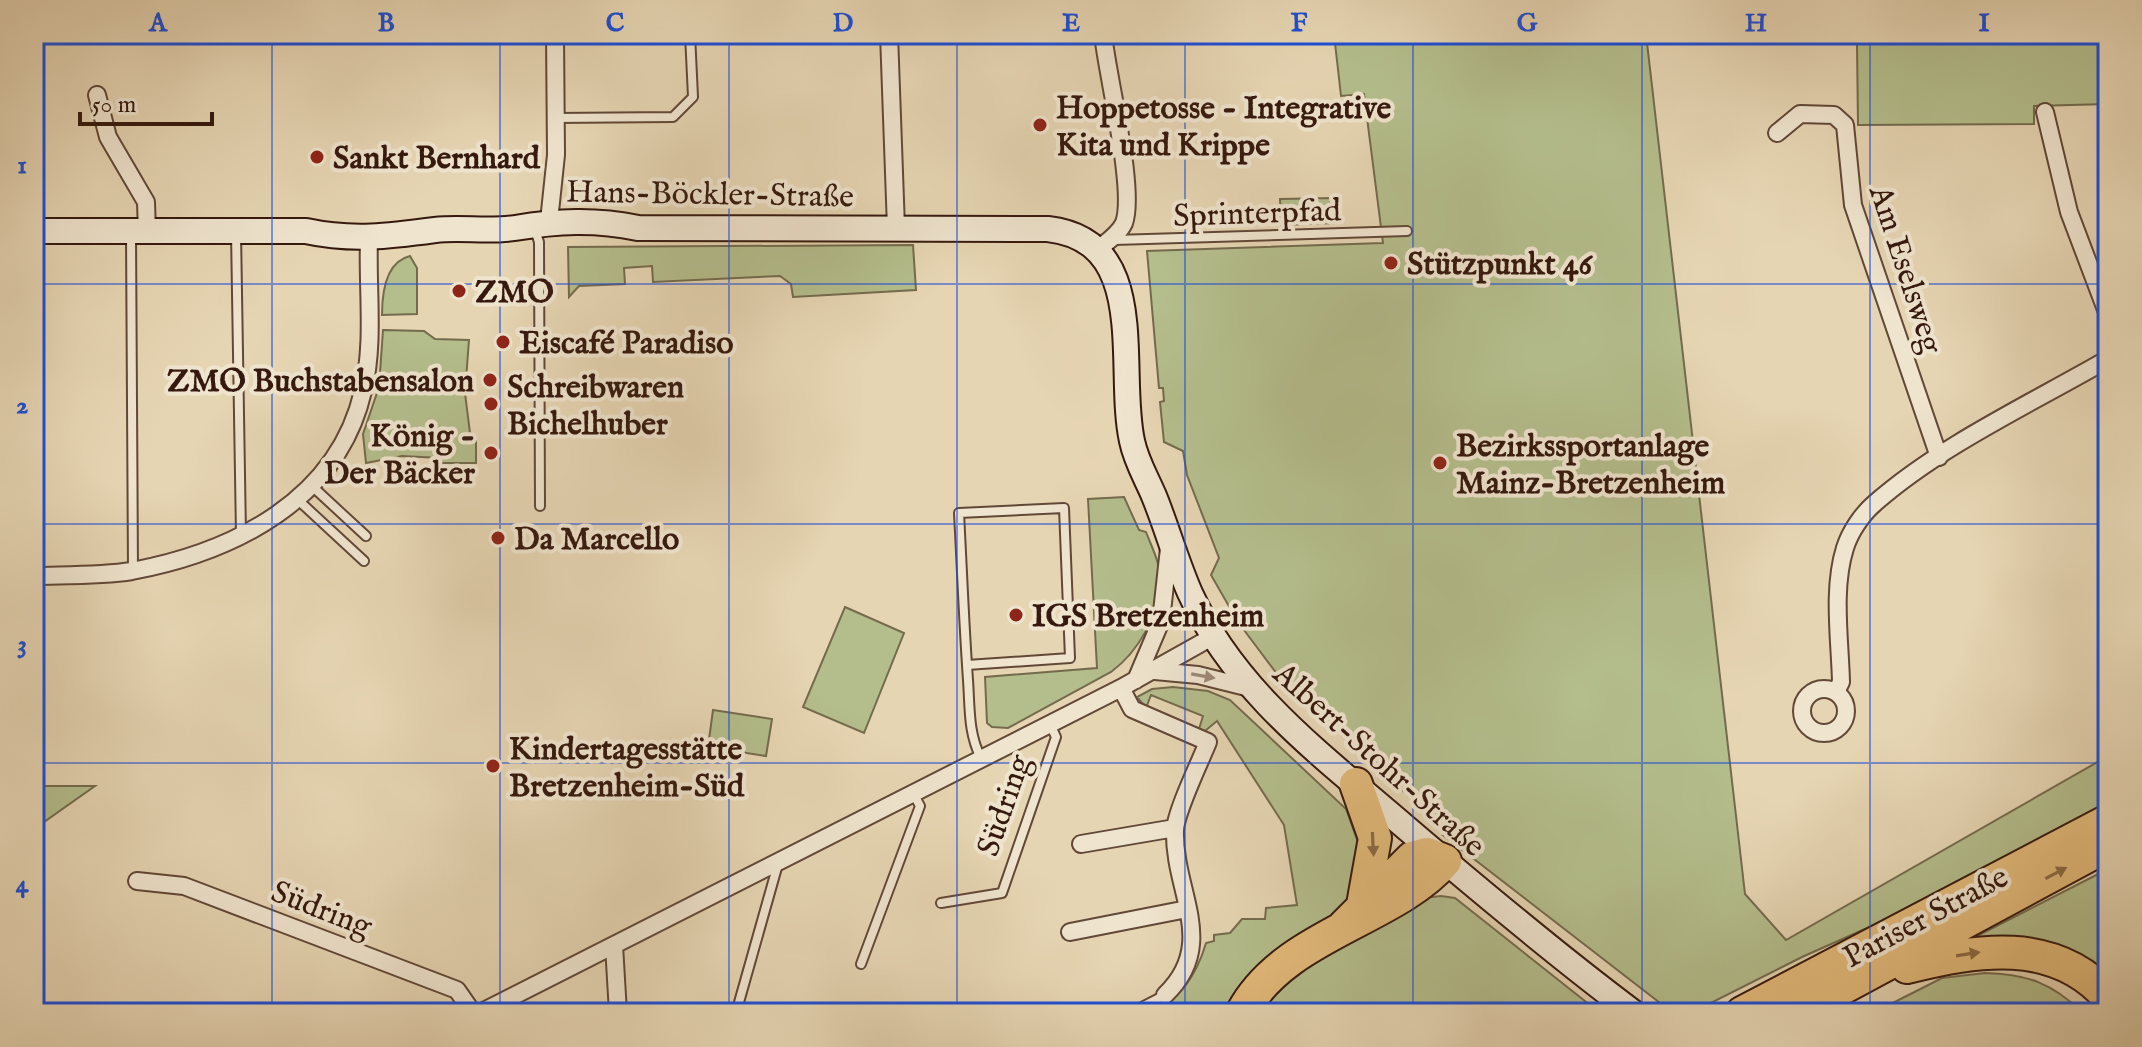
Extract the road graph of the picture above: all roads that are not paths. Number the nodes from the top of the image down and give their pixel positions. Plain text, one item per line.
1 (555, 34) edge
2 (690, 34) edge
3 (889, 34) edge
4 (1103, 34) edge
5 (97, 95) dead end
6 (2045, 112) dead end
7 (555, 118) junction
8 (1777, 133) dead end
9 (533, 226) junction
10 (638, 228) junction
11 (896, 228) junction
12 (436, 230) junction
13 (34, 231) edge
14 (236, 231) junction
15 (306, 231) junction
16 (1407, 231) dead end
17 (139, 232) junction
18 (574, 233) dead end
19 (599, 234) dead end
20 (369, 239) junction
21 (1104, 245) junction
22 (2108, 315) edge
23 (2108, 359) edge
24 (1939, 457) junction
25 (313, 487) junction
26 (298, 500) junction
27 (540, 506) dead end
28 (241, 536) junction
29 (366, 536) dead end
30 (1170, 543) junction
31 (364, 561) dead end
32 (133, 571) junction
33 (34, 576) edge
34 (1212, 637) junction
35 (967, 665) junction
36 (1155, 671) junction
37 (1129, 684) junction
38 (1250, 688) junction
39 (1836, 692) dead end
40 (1050, 724) junction
41 (981, 758) junction
42 (1356, 784) junction
43 (912, 792) junction
44 (2108, 821) edge
45 (1175, 828) junction
46 (1081, 844) dead end
47 (2108, 845) edge
48 (780, 859) junction
49 (1445, 861) junction
50 (137, 881) dead end
51 (941, 903) dead end
52 (1187, 909) junction
53 (1353, 915) junction
54 (1070, 932) dead end
55 (614, 945) junction
56 (861, 964) dead end
57 (1865, 977) junction
58 (1165, 995) joint
59 (2108, 997) edge
60 (473, 1013) edge
61 (480, 1013) edge
62 (618, 1013) edge
63 (736, 1013) edge
64 (1130, 1013) edge
65 (1242, 1013) edge
66 (1634, 1013) edge
67 (1742, 1013) edge
68 (1796, 1013) edge

1 - 7 street
2 - 7 lane
3 - 11 street, Hans-Böckler-Straße
4 - 21 street
5 - 17 street
6 - 22 street
7 - 9 street
8 - 24 street, Am Eselsweg
9 - 10 street, Hans-Böckler-Straße
9 - 12 street, Hans-Böckler-Straße
9 - 18 lane
9 - 27 lane
10 - 11 street, Hans-Böckler-Straße
10 - 19 lane
11 - 21 street, Hans-Böckler-Straße
12 - 15 lane
12 - 20 street, Hans-Böckler-Straße
13 - 17 street, Hans-Böckler-Straße
14 - 15 street, Hans-Böckler-Straße
14 - 17 street, Hans-Böckler-Straße
14 - 28 lane
15 - 20 street, Hans-Böckler-Straße
16 - 21 lane, Sprinterpfad
17 - 32 lane
20 - 25 street
21 - 30 street, Albert-Stohr-Straße
23 - 24 street
24 - 39 street
25 - 26 street
25 - 29 lane
26 - 28 street
26 - 31 lane
28 - 32 street
30 - 34 street, Albert-Stohr-Straße
30 - 37 street
32 - 33 street
34 - 36 street, Südring
34 - 38 street, Albert-Stohr-Straße
35 - 35 lane
35 - 41 lane
36 - 37 street, Südring
36 -> 38 street
37 - 40 street, Südring
37 - 45 street
38 - 42 street, Albert-Stohr-Straße
40 - 41 street, Südring
40 - 51 lane, Südring
41 - 43 street, Südring
42 - 49 street, Albert-Stohr-Straße
42 -> 53 highway
43 - 48 street, Südring
43 - 56 lane
44 - 67 highway, Pariser Straße
45 - 46 street
45 - 52 street
57 -> 47 highway, Pariser Straße
48 - 55 street, Südring
48 - 63 lane
49 - 53 highway
49 - 66 street, Albert-Stohr-Straße
50 - 60 street, Südring
52 - 54 street
52 - 58 street
53 - 65 highway
55 - 61 street, Südring
55 - 62 street
57 -> 59 highway
57 - 68 highway, Pariser Straße
58 - 64 lane

